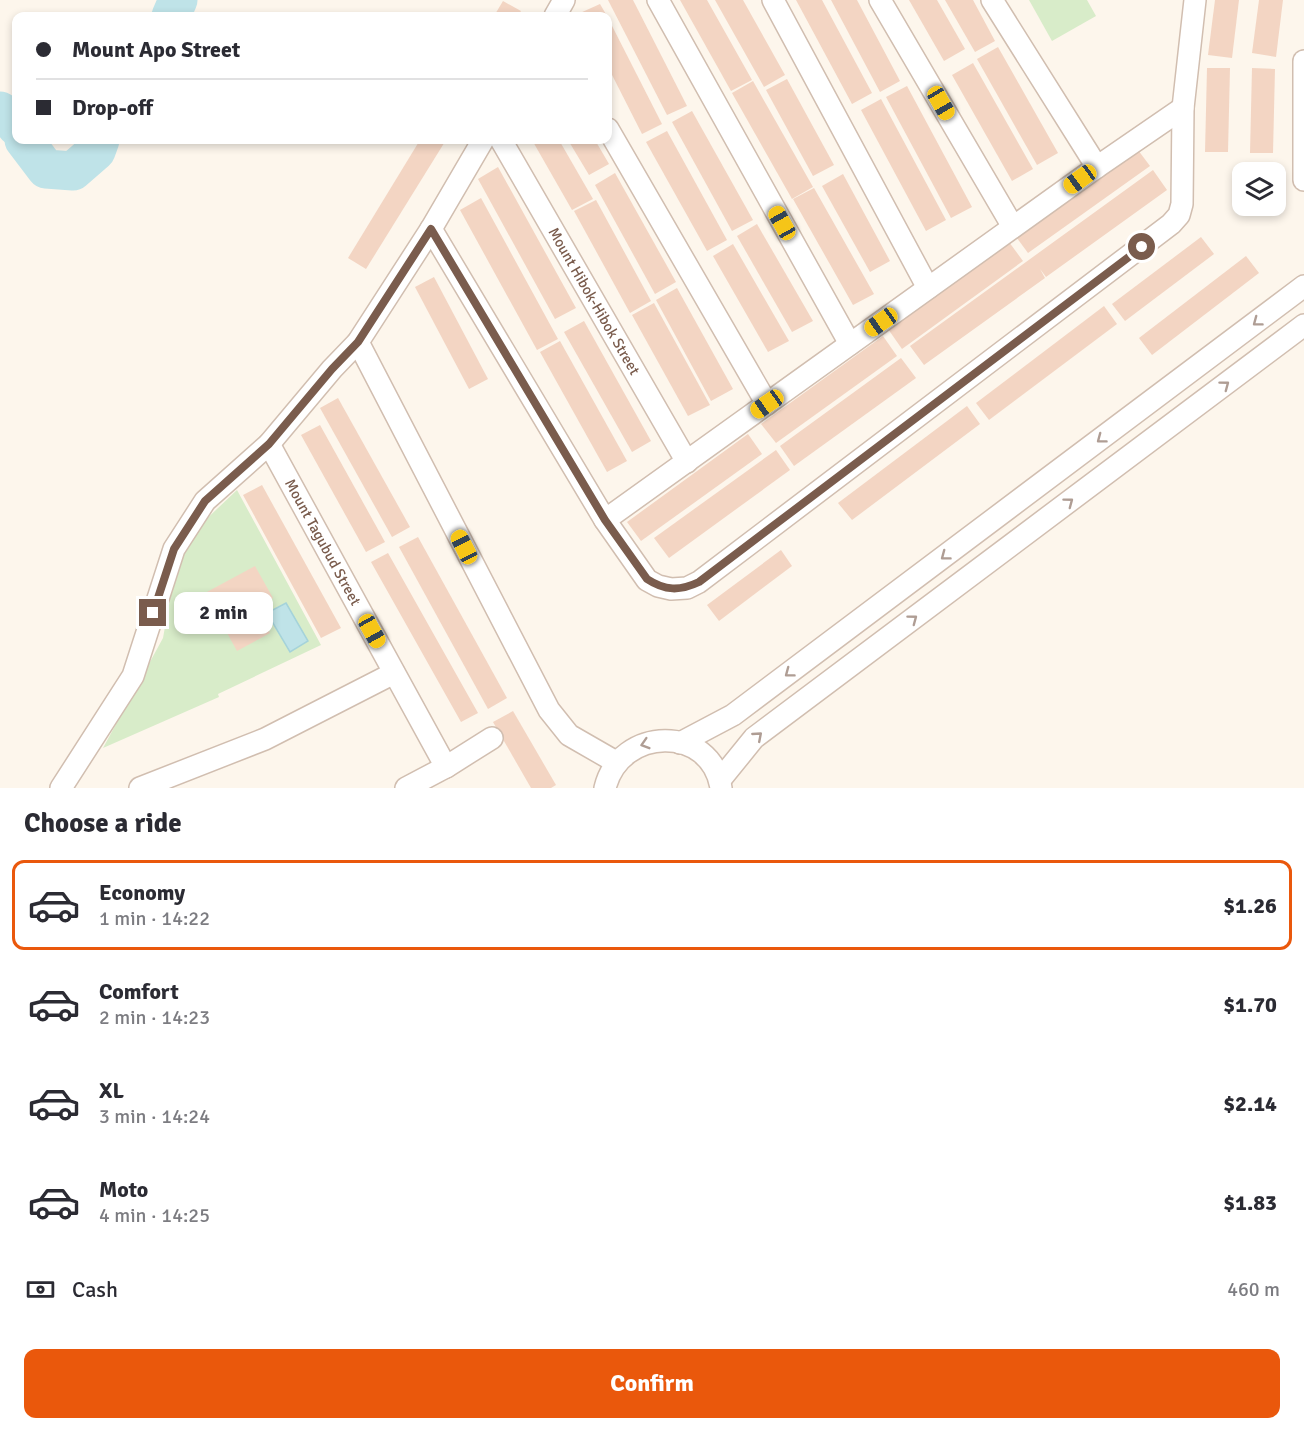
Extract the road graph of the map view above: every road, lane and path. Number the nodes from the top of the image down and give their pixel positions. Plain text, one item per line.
1 (658, 0) edge
2 (773, 0) edge
3 (880, 0) edge
4 (992, 0) edge
5 (1195, 0) edge
6 (1304, 61) edge
7 (1183, 108) junction
8 (612, 136) edge
9 (481, 144) edge
10 (503, 144) edge
11 (1097, 167) junction
12 (1304, 180) edge
13 (1013, 227) junction
14 (431, 229) junction
15 (1304, 286) edge
16 (928, 288) junction
17 (1304, 326) edge
18 (358, 342) junction
19 (850, 344) junction
20 (767, 404) junction
21 (269, 444) junction
22 (687, 462) junction
23 (605, 520) junction
24 (394, 673) junction
25 (492, 738) dead end
26 (680, 743) junction
27 (616, 762) junction
28 (446, 767) junction
29 (721, 784) edge
30 (61, 788) edge
31 (140, 788) edge
32 (406, 788) edge
33 (604, 788) edge

1 - 19 street
2 - 16 street
3 - 13 street
4 - 11 street
5 - 7 street
6 - 12 street
7 - 11 street
7 - 23 street
8 - 20 street
9 - 14 street
10 - 22 street, Mount Hibok-Hibok Street
11 - 13 street
13 - 16 street
14 - 18 street
14 - 23 street
15 -> 26 street
16 - 19 street
29 -> 17 street
18 - 21 street
18 - 27 street
19 - 20 street
20 - 22 street
21 - 24 street, Mount Tagubud Street
21 - 30 street
22 - 23 street
24 - 28 street, Mount Tagubud Street
24 - 31 street
25 - 28 street
26 -> 27 street
26 - 29 street
27 - 33 street
28 - 32 street

